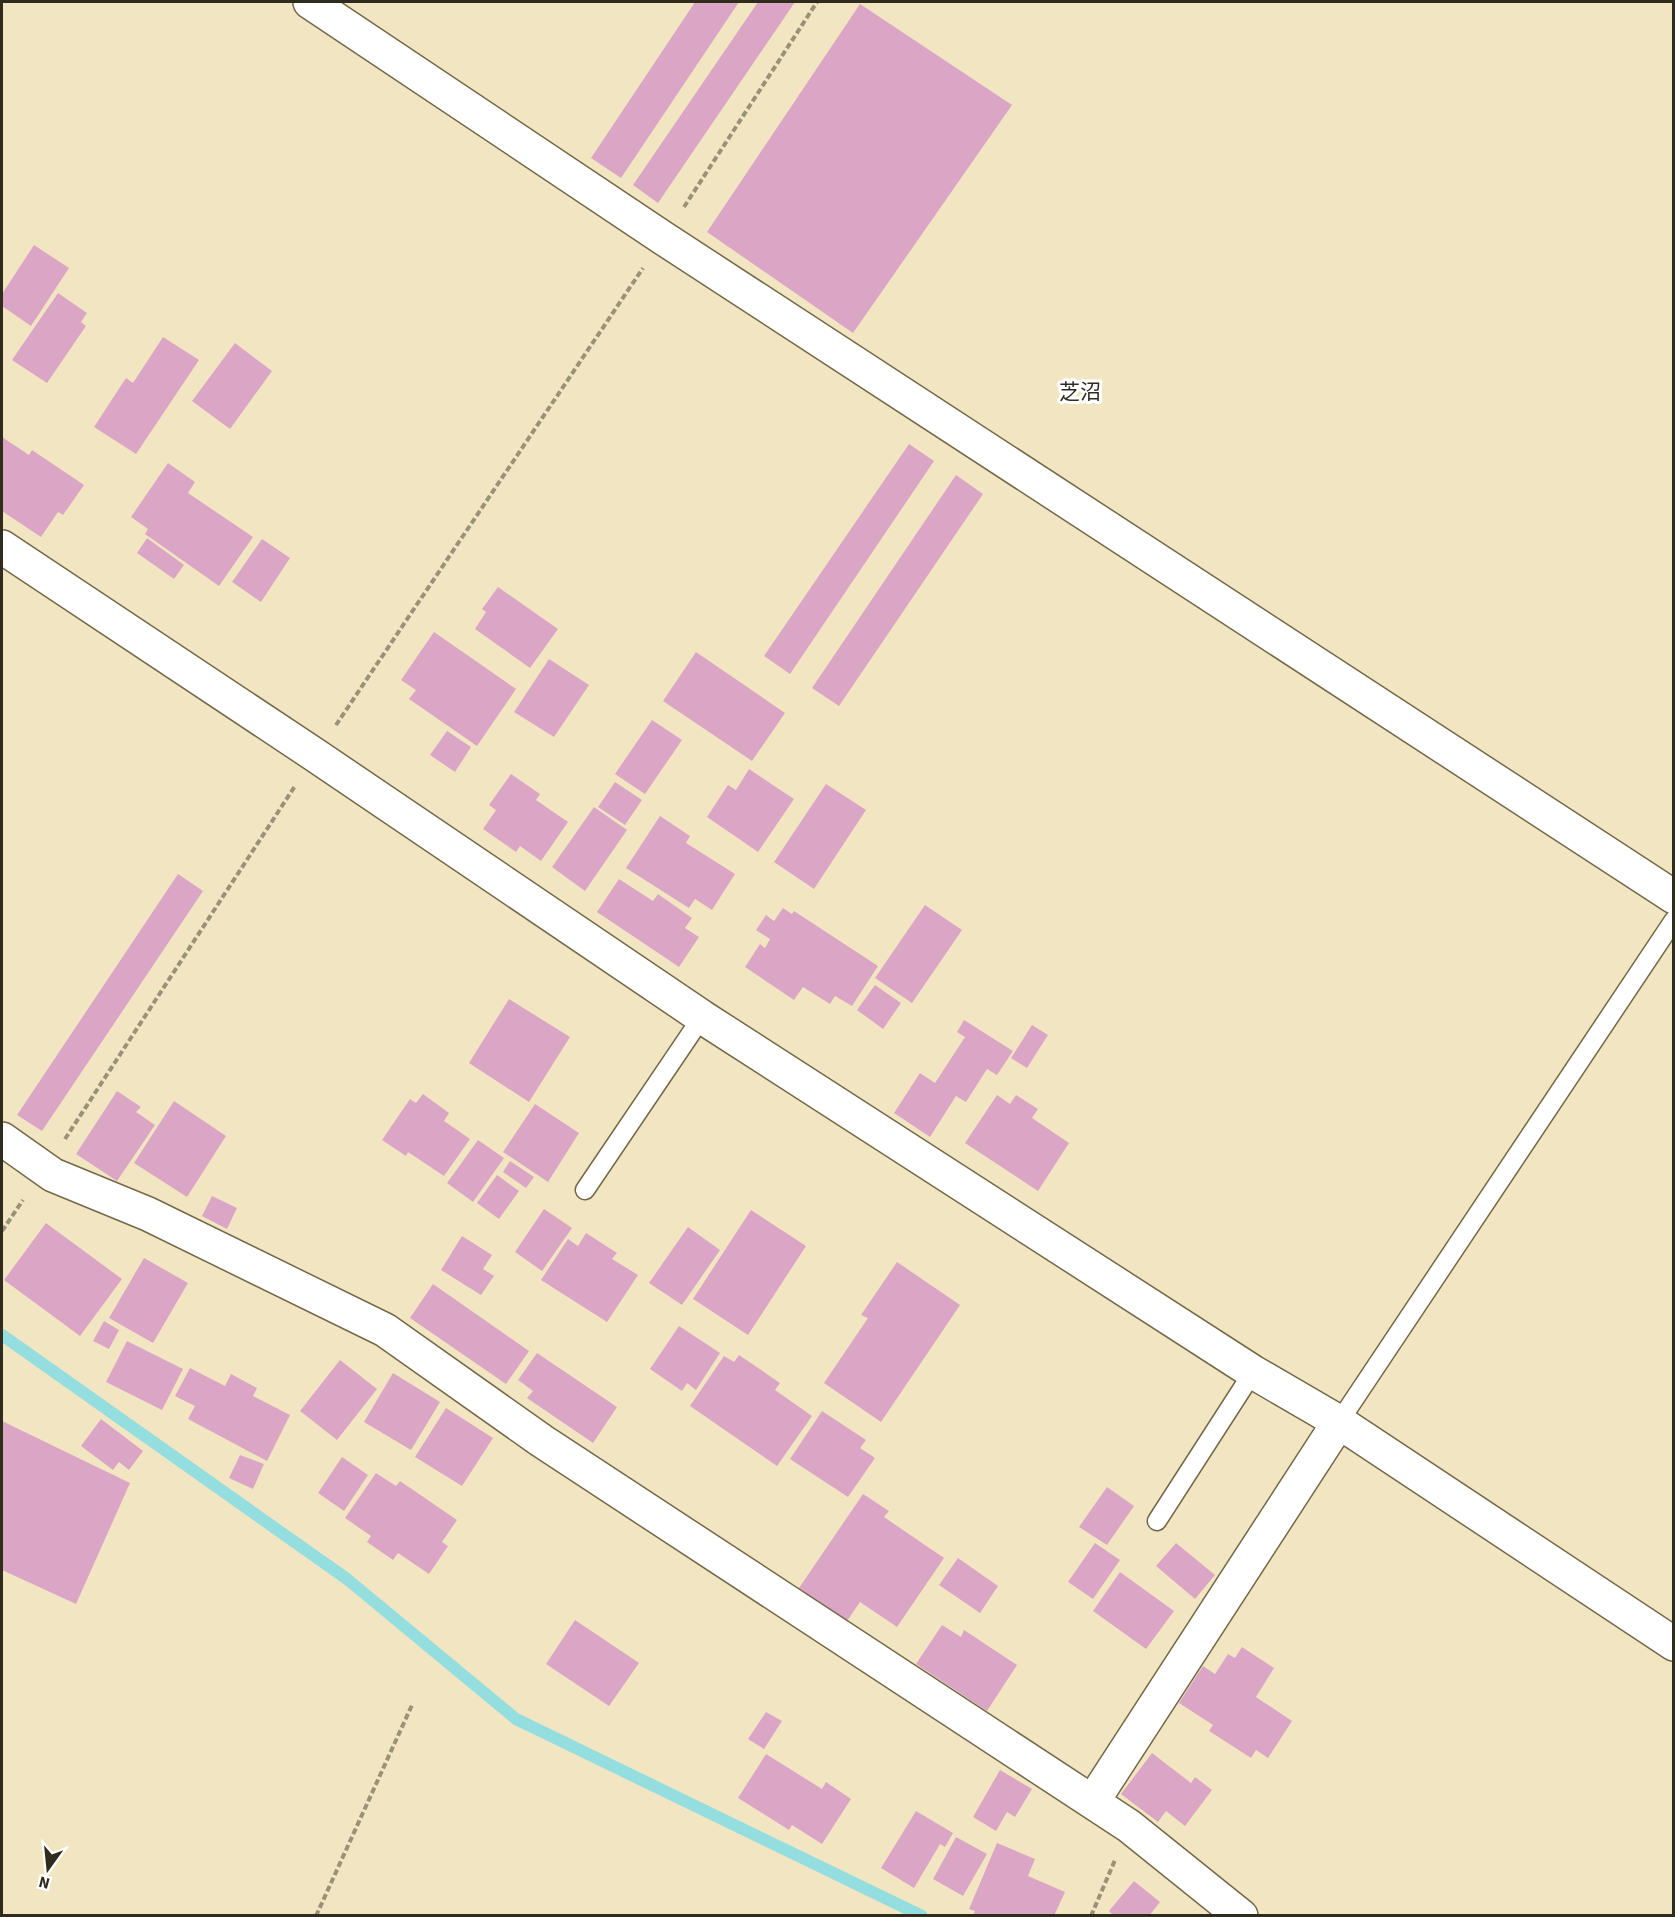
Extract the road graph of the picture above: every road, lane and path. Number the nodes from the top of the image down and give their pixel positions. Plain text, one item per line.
1 (310, 2) edge
2 (818, 2) edge
3 (663, 238) junction
4 (2, 547) edge
5 (315, 755) junction
6 (1674, 897) edge
7 (1674, 920) edge
8 (702, 1017) junction
9 (2, 1139) edge
10 (45, 1169) junction
11 (585, 1190) dead end
12 (2, 1231) edge
13 (1253, 1372) junction
14 (1339, 1422) junction
15 (1157, 1521) dead end
16 (1674, 1644) edge
17 (412, 1705) dead end
18 (1093, 1801) junction
19 (1129, 1826) junction
20 (316, 1916) edge
21 (1091, 1916) edge
22 (1241, 1916) edge

1 - 3 street
2 - 3 path
3 - 5 path
3 - 6 street
4 - 5 street
5 - 8 street
5 - 10 path
7 - 14 lane
8 - 11 lane
8 - 13 street
9 - 10 street
10 - 12 path
10 - 18 street
13 - 14 street
13 - 15 lane
14 - 16 street
14 - 18 street
17 - 20 path
18 - 19 street
19 - 21 path
19 - 22 street

